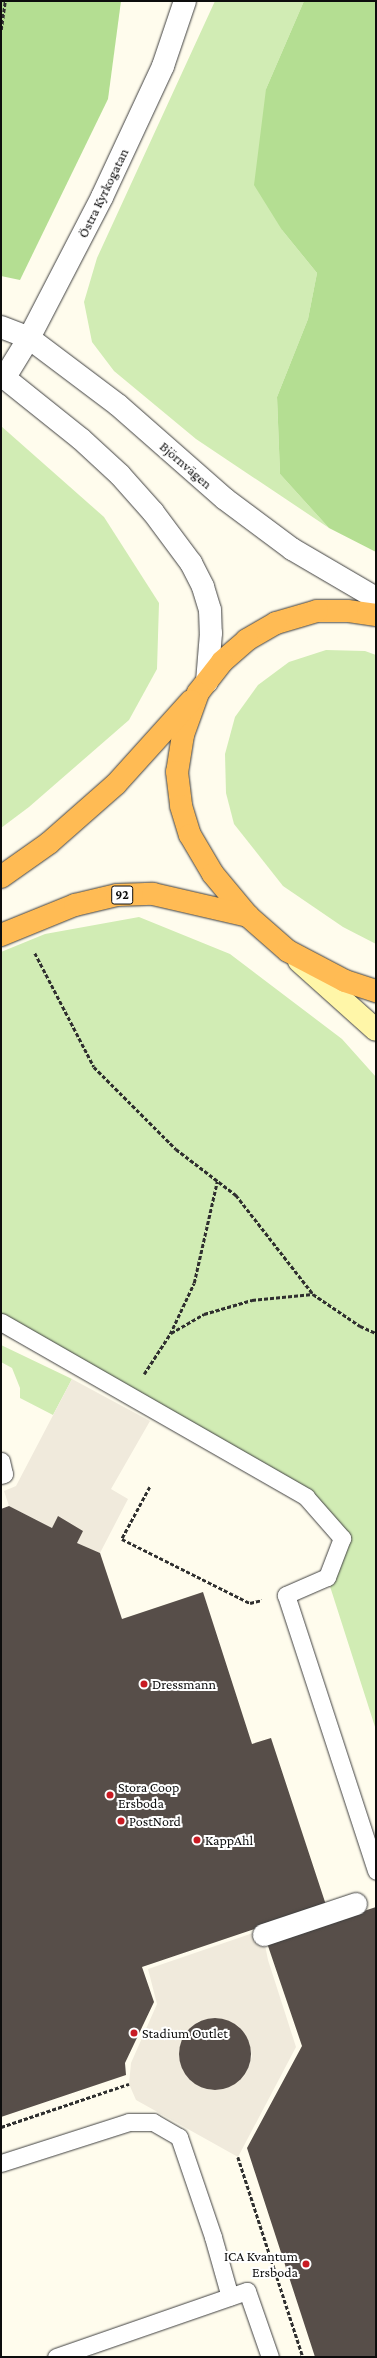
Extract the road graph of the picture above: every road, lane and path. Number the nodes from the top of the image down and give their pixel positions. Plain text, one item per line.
1 (5, 1) edge
2 (185, 1) edge
3 (1, 30) edge
4 (1, 327) edge
5 (30, 338) junction
6 (3, 376) edge
7 (376, 598) edge
8 (376, 615) edge
9 (203, 687) junction
10 (1, 877) edge
11 (248, 916) junction
12 (1, 935) edge
13 (288, 951) junction
14 (35, 953) dead end
15 (376, 991) edge
16 (376, 1030) edge
17 (217, 1182) junction
18 (313, 1294) junction
19 (1, 1322) edge
20 (376, 1333) edge
21 (170, 1334) junction
22 (130, 1396) junction
23 (1, 1461) edge
24 (1, 1475) edge
25 (150, 1487) dead end
26 (286, 1595) junction
27 (376, 1871) edge
28 (356, 1904) dead end
29 (264, 1935) dead end
30 (129, 2084) dead end
31 (1, 2127) edge
32 (238, 2157) dead end
33 (1, 2163) edge
34 (230, 2297) junction
35 (56, 2357) edge
36 (270, 2357) edge
37 (303, 2357) edge

1 - 3 path
2 - 5 street, Östra Kyrkogatan
4 - 5 street, Björnvägen
5 - 6 street, Östra Kyrkogatan
5 - 7 street, Björnvägen
6 - 9 street
8 - 9 highway
9 - 10 highway
9 - 11 highway
11 - 12 highway, 92
11 - 13 highway
13 - 15 highway
13 - 16 main road
14 - 17 path
17 - 18 path
17 - 21 path
18 - 20 path
18 - 21 path
19 - 22 lane
21 - 22 path
22 - 26 lane
23 - 24 lane
25 - 26 path
26 - 27 lane
28 - 29 street
30 - 31 path
32 - 37 path
33 - 34 lane
34 - 35 lane
34 - 36 lane

